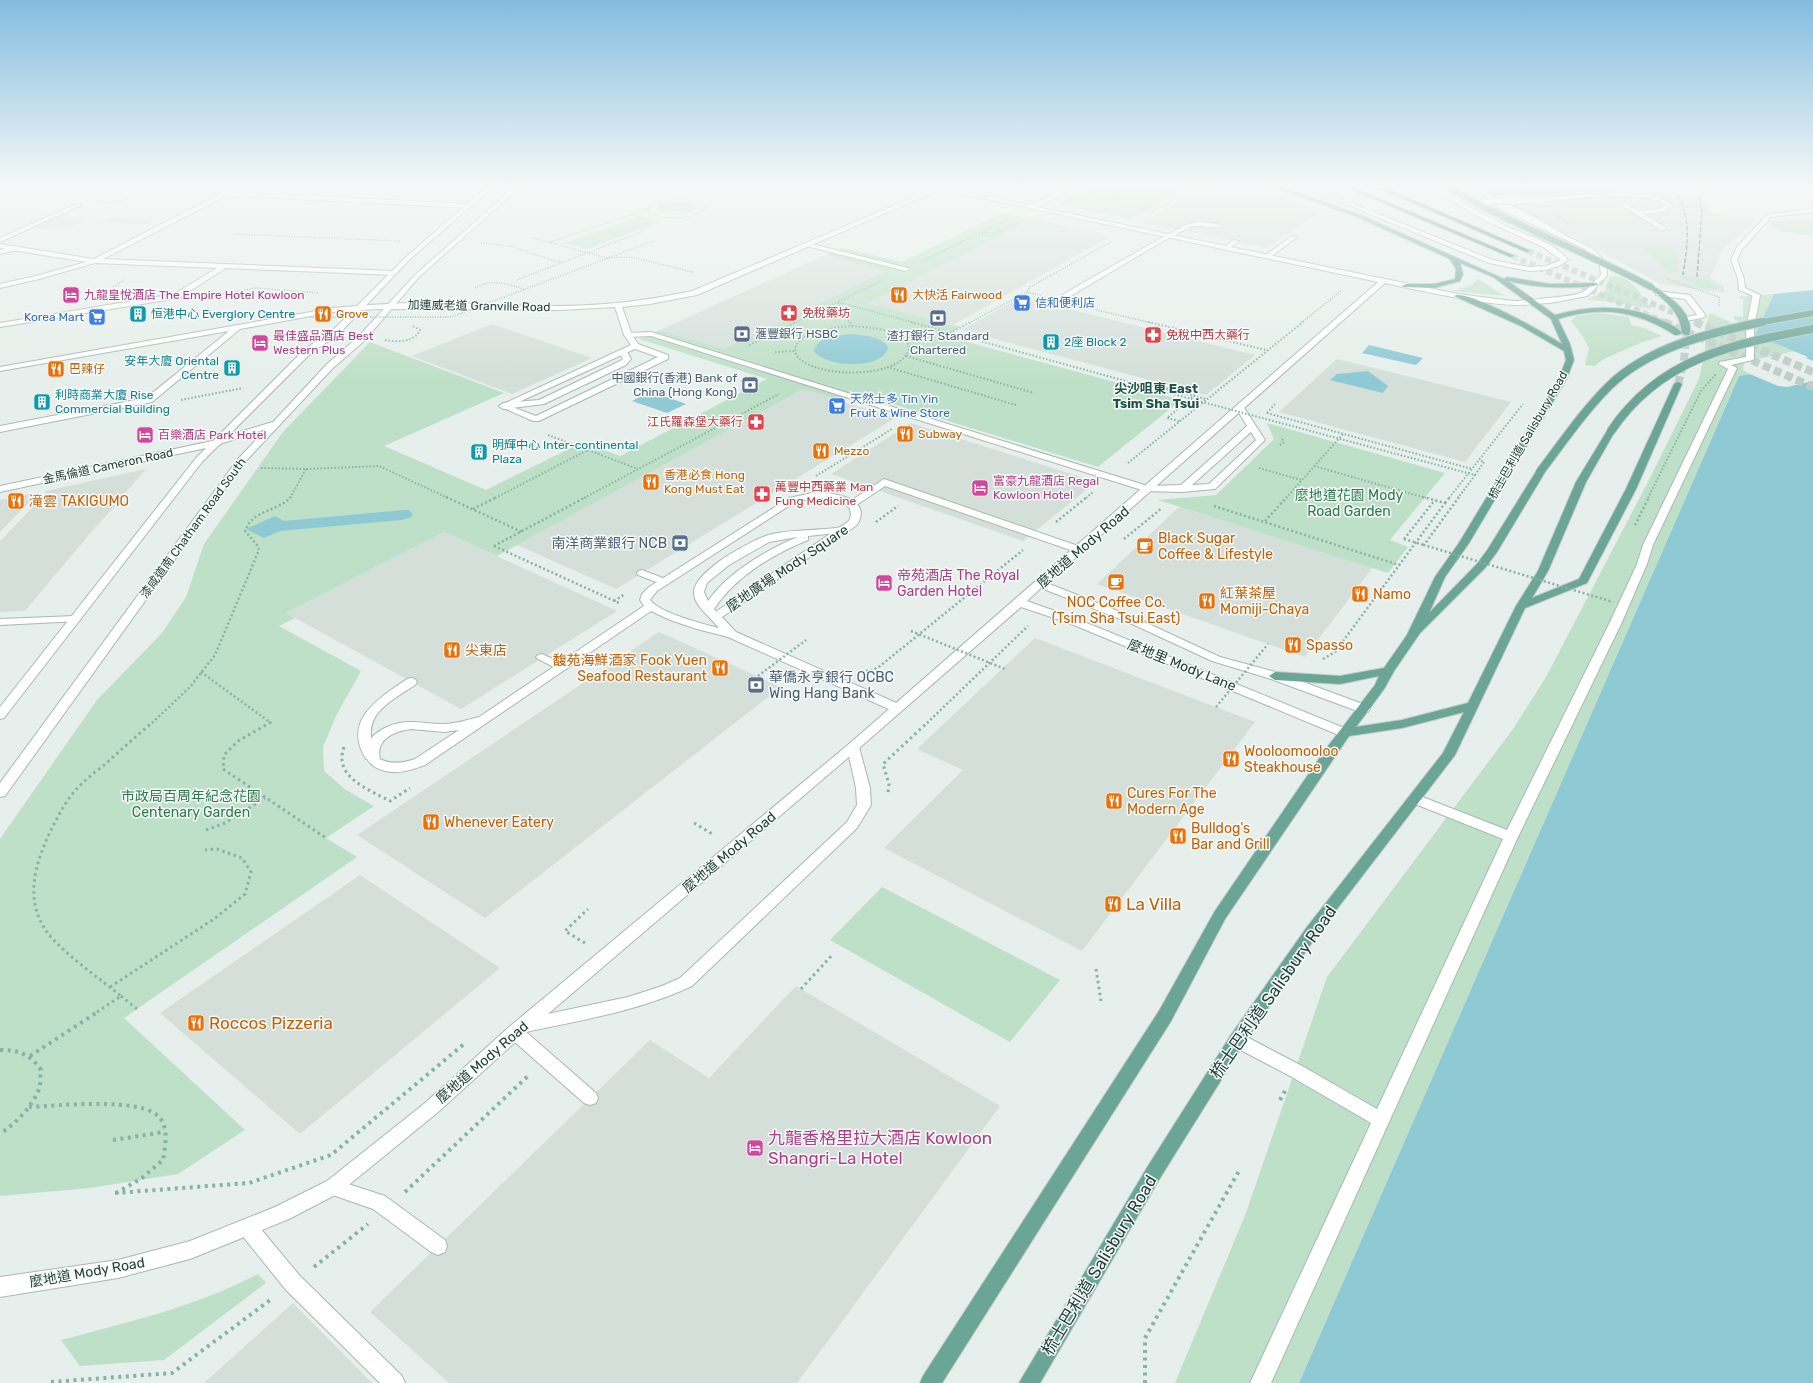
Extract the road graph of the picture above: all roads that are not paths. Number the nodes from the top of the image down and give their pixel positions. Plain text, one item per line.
1 (32, 252) edge
2 (113, 252) edge
3 (416, 252) edge
4 (444, 252) edge
5 (792, 252) edge
6 (835, 252) edge
7 (1141, 252) edge
8 (1242, 252) edge
9 (1274, 252) edge
10 (1439, 252) edge
11 (1464, 252) edge
12 (1501, 252) edge
13 (1556, 252) edge
14 (1581, 252) edge
15 (1592, 252) edge
16 (1738, 252) edge
17 (1512, 256) tunnel mouth
18 (1267, 257) junction
19 (1454, 258) junction
20 (95, 261) junction
21 (225, 266) junction
22 (906, 269) road end
23 (394, 273) junction
24 (1495, 276) junction
25 (1383, 281) junction
26 (1594, 284) junction
27 (0, 286) edge
28 (1406, 286) junction
29 (1659, 293) junction
30 (1066, 295) dead end
31 (1458, 296) junction
32 (1532, 302) junction
33 (392, 305) junction
34 (618, 305) junction
35 (361, 307) junction
36 (1813, 313) edge
37 (1554, 318) junction
38 (1683, 320) junction
39 (0, 325) edge
40 (237, 328) junction
41 (1813, 329) edge
42 (628, 335) junction
43 (635, 346) junction
44 (1567, 350) junction
45 (0, 369) edge
46 (1678, 384) tunnel mouth
47 (1240, 408) junction
48 (276, 423) junction
49 (1252, 426) junction
50 (0, 429) edge
51 (217, 442) junction
52 (0, 489) edge
53 (1148, 489) junction
54 (1182, 489) junction
55 (852, 504) junction
56 (842, 530) junction
57 (817, 534) junction
58 (1080, 550) junction
59 (642, 573) dead end
60 (664, 582) junction
61 (1040, 584) junction
62 (1018, 602) junction
63 (1521, 606) junction
64 (650, 608) junction
65 (712, 613) junction
66 (75, 619) junction
67 (0, 622) edge
68 (732, 634) junction
69 (1413, 635) junction
70 (542, 657) dead end
71 (562, 667) junction
72 (1388, 671) junction
73 (1275, 676) junction
74 (411, 682) dead end
75 (1472, 706) junction
76 (896, 708) junction
77 (1364, 709) junction
78 (0, 715) edge
79 (487, 718) junction
80 (1345, 733) junction
81 (853, 747) junction
82 (371, 756) junction
83 (0, 793) edge
84 (1415, 799) junction
85 (1511, 837) junction
86 (520, 1028) junction
87 (1237, 1040) junction
88 (590, 1098) dead end
89 (1382, 1120) junction
90 (333, 1187) junction
91 (248, 1228) junction
92 (438, 1246) dead end
93 (0, 1287) edge
94 (395, 1383) edge
95 (930, 1383) edge
96 (1029, 1383) edge
97 (1260, 1383) edge

1 - 20 street
2 - 20 street
3 - 23 street
4 - 33 street, 漆咸道南 Chatham Road South
5 - 34 street, 加連威老道 Granville Road
6 - 22 street
7 - 30 street
8 - 18 street
9 - 18 street
10 - 19 main road
11 - 13 street
12 - 17 highway
14 - 29 main road, bridge
15 - 26 street
16 - 85 street
18 - 25 street
19 - 24 main road
19 - 28 main road
20 - 21 street
20 - 27 street
21 - 23 street
21 - 39 street
23 - 35 street
24 - 26 main road
24 - 32 main road
25 - 28 street
25 - 47 street, 麼地道 Mody Road
26 - 32 street
28 - 31 street
29 - 38 main road
29 - 38 street
31 - 32 street
31 - 44 main road
32 - 37 main road
33 - 34 street, 加連威老道 Granville Road
33 - 35 street, 加連威老道 Granville Road
33 - 48 street, 漆咸道南 Chatham Road South
34 - 42 street
35 - 40 street, 加連威老道 Granville Road
35 - 51 street
36 - 69 main road, 梳士巴利道 Salisbury Road, bridge
37 - 38 main road
37 - 44 main road, 梳士巴利道 Salisbury Road
40 - 45 street, 加連威老道 Granville Road
40 - 50 street
41 - 63 main road, 梳士巴利道 Salisbury Road, bridge
42 - 43 street
42 - 53 street
43 - 43 street
44 - 69 main road, 梳士巴利道 Salisbury Road
46 - 63 main road
47 - 49 street
47 - 53 street, 麼地道 Mody Road
48 - 51 street, 金馬倫道 Cameron Road
48 - 83 street, 漆咸道南 Chatham Road South
49 - 54 street
49 - 54 street
51 - 52 street, 金馬倫道 Cameron Road
51 - 66 street
53 - 54 street
53 - 58 street, 麼地道 Mody Road
55 - 56 street, 麼地廣場 Mody Square
55 - 58 street
55 - 60 street, 麼地廣場 Mody Square
56 - 57 street
56 - 65 street, 麼地廣場 Mody Square
57 - 65 street
57 - 65 street
58 - 61 street, 麼地道 Mody Road
59 - 60 street
60 - 64 street, 麼地廣場 Mody Square
61 - 62 street, 麼地道 Mody Road
61 - 73 street, 麼地里 Mody Lane
62 - 76 street, 麼地道 Mody Road
62 - 80 street, 麼地里 Mody Lane
63 - 75 main road, 梳士巴利道 Salisbury Road
64 - 68 street, 麼地廣場 Mody Square
64 - 71 street
65 - 68 street, 麼地廣場 Mody Square
66 - 67 street
66 - 78 street
68 - 76 street, 麼地廣場 Mody Square
69 - 72 main road, 梳士巴利道 Salisbury Road
70 - 71 street
71 - 79 street
72 - 73 main road
72 - 77 main road, 梳士巴利道 Salisbury Road
73 - 77 street, 麼地里 Mody Lane
74 - 82 street
75 - 80 main road
75 - 84 main road, 梳士巴利道 Salisbury Road
76 - 81 street, 麼地道 Mody Road
77 - 80 main road, 梳士巴利道 Salisbury Road
79 - 82 street
79 - 82 street
80 - 95 main road, 梳士巴利道 Salisbury Road
81 - 86 street, 麼地道 Mody Road
81 - 86 street
84 - 85 street
84 - 87 main road, 梳士巴利道 Salisbury Road
85 - 89 street
86 - 88 street
86 - 90 street, 麼地道 Mody Road
87 - 89 street
87 - 96 main road, 梳士巴利道 Salisbury Road
89 - 97 street
90 - 91 street, 麼地道 Mody Road
90 - 92 street
91 - 93 street, 麼地道 Mody Road
91 - 94 street

